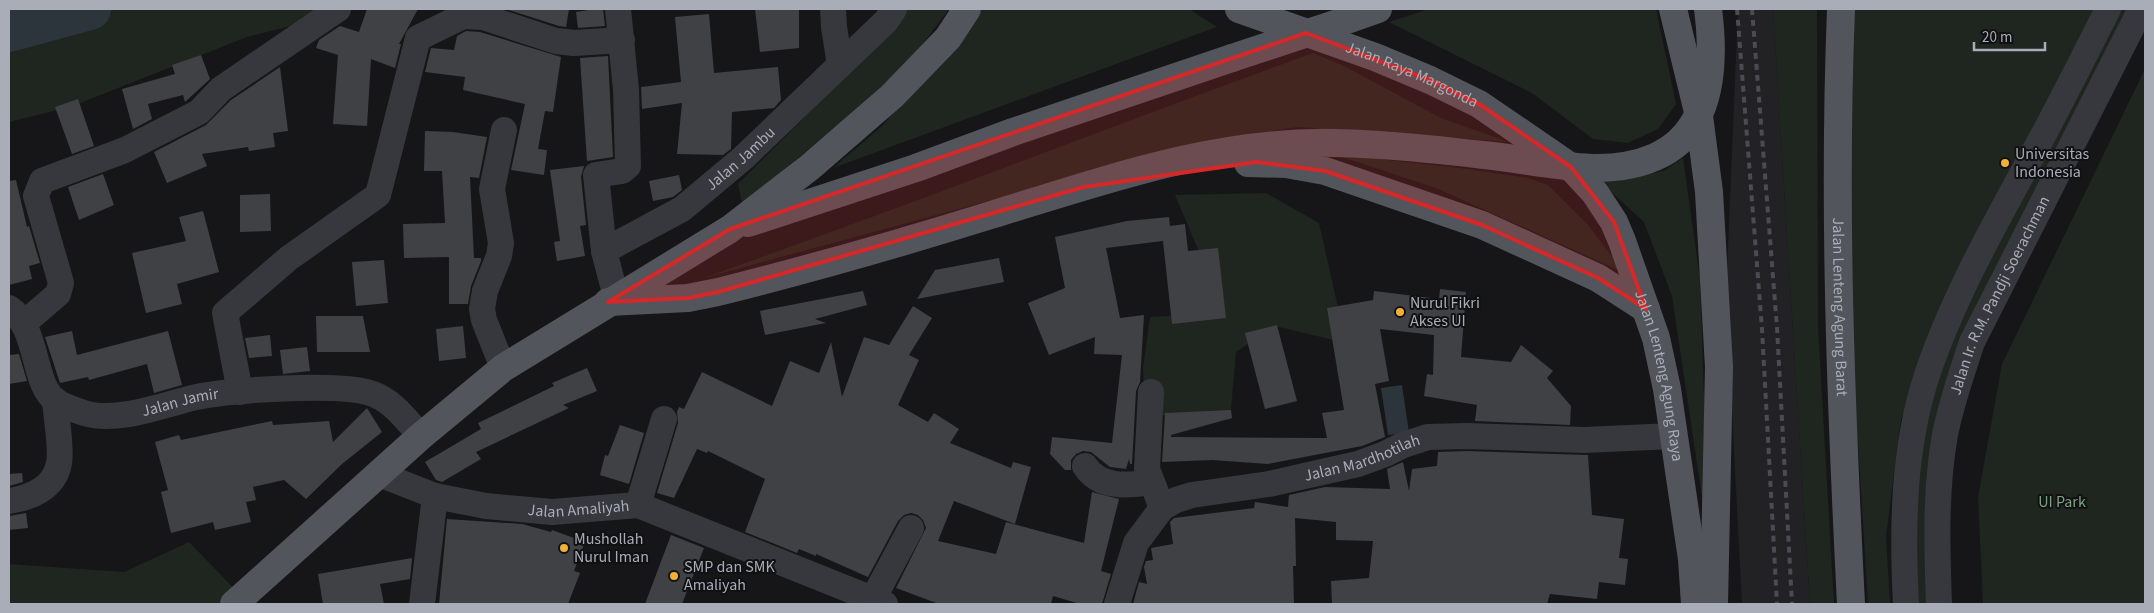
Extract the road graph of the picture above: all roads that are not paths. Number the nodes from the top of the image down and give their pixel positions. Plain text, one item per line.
1 (338, 9) edge
2 (618, 9) edge
3 (833, 9) edge
4 (894, 9) edge
5 (967, 9) edge
6 (1239, 9) edge
7 (1378, 9) edge
8 (1673, 9) edge
9 (1708, 9) edge
10 (1841, 9) edge
11 (2108, 9) edge
12 (2141, 9) edge
13 (622, 40) junction
14 (840, 65) junction
15 (1699, 116) junction
16 (504, 130) dead end
17 (1571, 167) junction
18 (1084, 187) junction
19 (730, 229) junction
20 (604, 251) junction
21 (612, 299) junction
22 (1646, 309) junction
23 (16, 316) edge
24 (503, 368) junction
25 (240, 392) junction
26 (1151, 392) dead end
27 (55, 400) junction
28 (664, 419) dead end
29 (422, 436) junction
30 (1673, 436) junction
31 (1085, 466) dead end
32 (379, 474) junction
33 (1151, 482) junction
34 (435, 496) junction
35 (9, 501) edge
36 (638, 505) junction
37 (1162, 508) junction
38 (911, 528) dead end
39 (879, 602) edge
40 (234, 604) edge
41 (422, 604) edge
42 (1117, 604) edge
43 (1694, 604) edge
44 (1714, 604) edge
45 (1850, 604) edge
46 (1906, 604) edge
47 (1939, 604) edge

1 - 23 street
2 - 13 street
3 - 14 street
4 - 14 street, Jalan Jambu
5 - 19 main road
6 - 17 main road, Jalan Raya Margonda
7 - 19 main road, bridge
8 - 15 main road
9 - 15 main road
10 - 45 main road, Jalan Lenteng Agung Barat
11 - 46 street, Jalan Ir. R.M. Pandji Soerachman
12 - 47 street, Jalan Ir. R.M. Pandji Soerachman
13 - 20 street
13 - 25 street
14 - 20 street, Jalan Jambu
15 - 17 main road
15 - 44 main road
16 - 24 street
17 - 18 main road
17 - 22 main road, Jalan Lenteng Agung Raya
18 - 21 main road
18 - 22 main road
19 - 21 main road
20 - 21 street
21 - 24 main road
22 - 30 main road, Jalan Lenteng Agung Raya
23 - 27 street
24 - 29 main road
25 - 27 street, Jalan Jamir
25 - 29 street, Jalan Jamir
26 - 33 street
27 - 35 street
28 - 36 street
29 - 32 main road
30 - 37 street, Jalan Mardhotilah
30 - 43 main road, Jalan Lenteng Agung Raya
31 - 33 street
32 - 34 street, Jalan Amaliyah
32 - 40 main road
33 - 37 street
34 - 36 street, Jalan Amaliyah
34 - 41 street
36 - 39 street, Jalan Amaliyah
37 - 42 street, Jalan Mardhotilah
38 - 39 street

